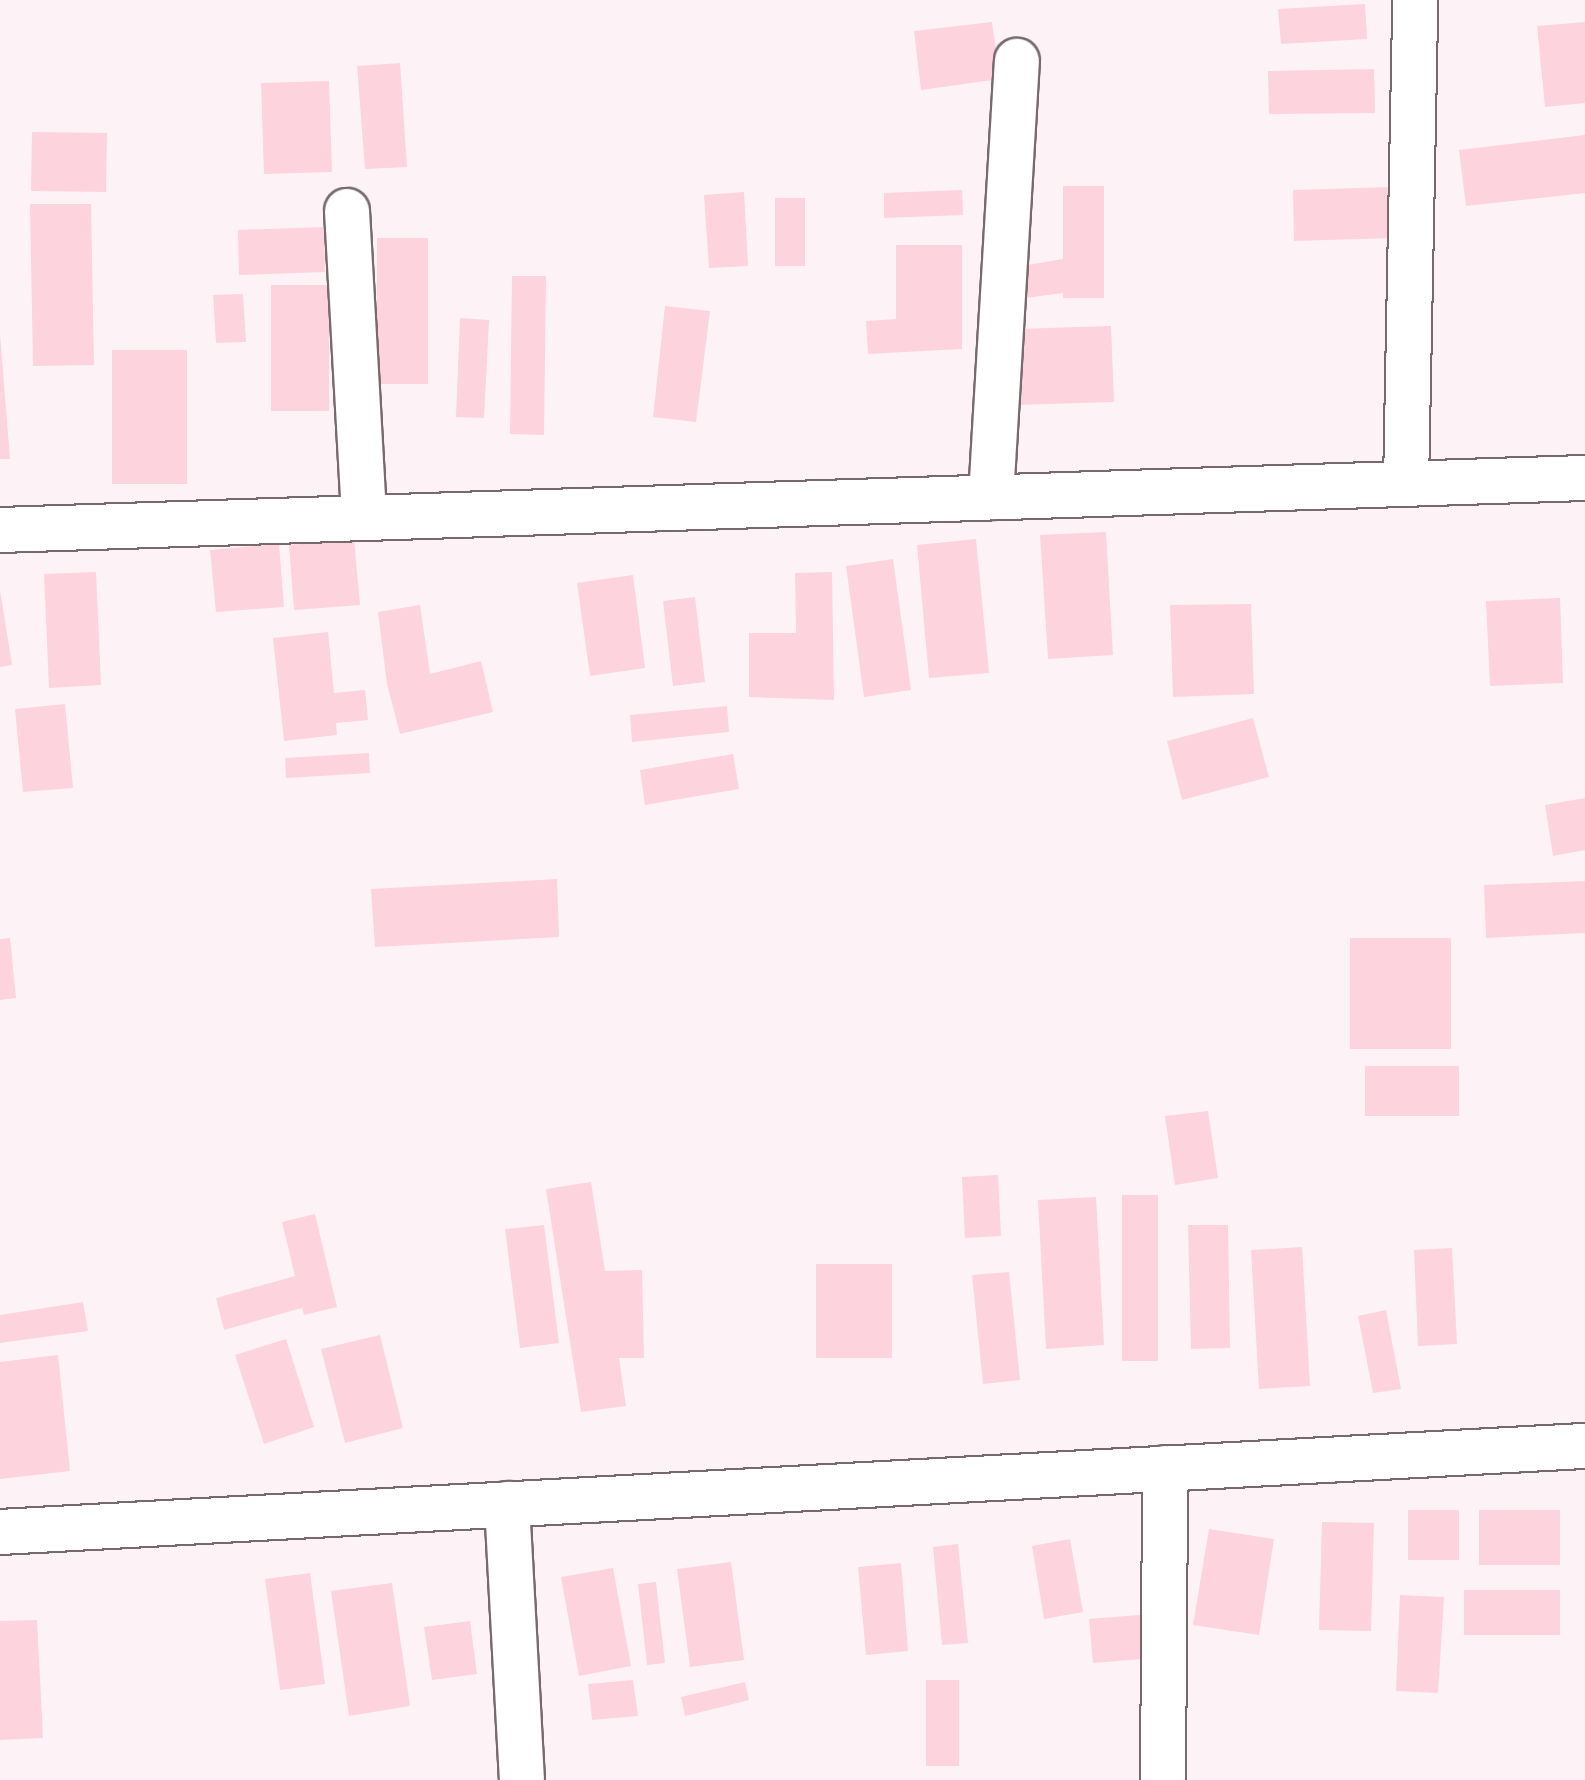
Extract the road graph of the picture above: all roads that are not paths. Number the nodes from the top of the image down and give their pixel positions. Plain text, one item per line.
1 (1415, 0) edge
2 (1017, 61) dead end
3 (347, 211) dead end
4 (1585, 478) edge
5 (1406, 484) junction
6 (991, 497) junction
7 (364, 518) junction
8 (0, 530) edge
9 (1585, 1446) edge
10 (1165, 1468) junction
11 (507, 1504) junction
12 (0, 1532) edge
13 (522, 1780) edge
14 (1163, 1780) edge

1 - 5 street
2 - 6 street
3 - 7 street
4 - 5 street
5 - 6 street
6 - 7 street
7 - 8 street
9 - 10 street
10 - 11 street
10 - 14 street
11 - 12 street
11 - 13 street

